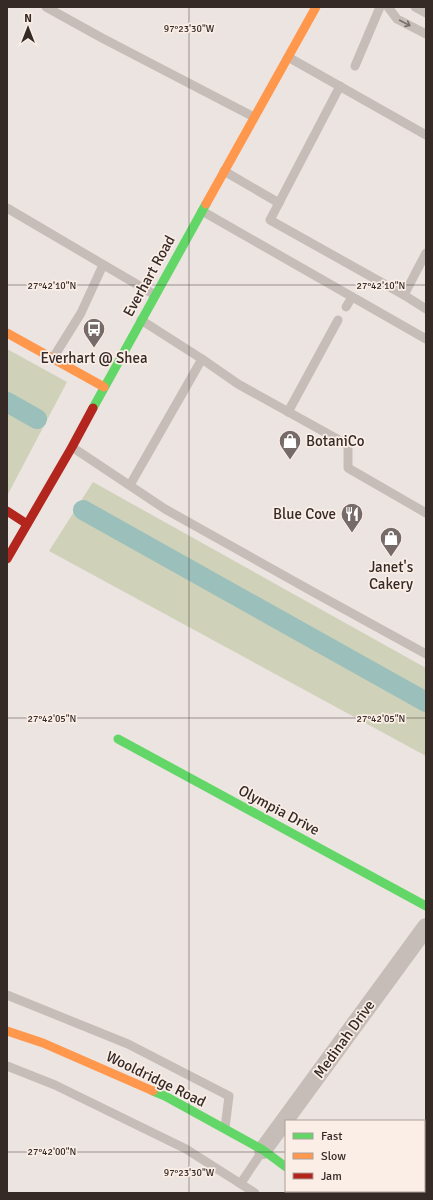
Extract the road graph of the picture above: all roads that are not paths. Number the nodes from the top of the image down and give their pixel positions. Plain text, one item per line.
1 (46, 7) edge
2 (316, 7) edge
3 (380, 7) edge
4 (388, 7) edge
5 (415, 7) edge
6 (426, 13) edge
7 (426, 34) edge
8 (288, 57) junction
9 (355, 66) dead end
10 (340, 86) junction
11 (254, 117) junction
12 (426, 134) edge
13 (224, 171) junction
14 (279, 203) junction
15 (7, 208) edge
16 (202, 211) junction
17 (426, 253) edge
18 (104, 265) junction
19 (155, 295) junction
20 (404, 295) junction
21 (352, 297) junction
22 (346, 307) dead end
23 (426, 309) edge
24 (141, 320) junction
25 (338, 320) dead end
26 (7, 332) edge
27 (426, 339) edge
28 (53, 358) junction
29 (202, 360) junction
30 (104, 387) junction
31 (288, 412) junction
32 (72, 447) junction
33 (130, 485) junction
34 (7, 511) edge
35 (426, 513) edge
36 (27, 524) junction
37 (7, 559) edge
38 (426, 654) edge
39 (118, 739) dead end
40 (426, 906) edge
41 (426, 927) edge
42 (7, 995) edge
43 (7, 1031) edge
44 (7, 1066) edge
45 (225, 1130) junction
46 (263, 1150) junction
47 (285, 1166) edge
48 (241, 1184) junction
49 (255, 1193) edge

1 - 11 lane
2 - 8 street, Everhart Road
3 - 9 lane
4 -> 7 lane
5 - 6 lane
8 - 10 lane
8 - 11 street, Everhart Road
10 - 12 lane
10 - 14 lane
11 - 13 street, Everhart Road
13 - 14 lane
13 - 16 street, Everhart Road
14 - 20 lane
15 - 18 lane
16 - 19 street, Everhart Road
16 - 21 lane
17 - 20 lane
18 - 19 lane
18 - 28 lane
19 - 24 street, Everhart Road
20 - 23 lane
21 - 22 lane
21 - 27 lane
24 - 29 lane
24 - 30 street, Everhart Road
25 - 31 lane
26 - 28 street
28 - 30 street
29 - 31 lane
29 - 33 lane
30 - 32 street, Everhart Road
31 - 35 lane
32 - 33 lane
32 - 36 street, Everhart Road
33 - 38 lane
34 - 36 street
36 - 37 street, Everhart Road
39 - 40 street, Olympia Drive
41 - 46 street, Medinah Drive
42 - 45 lane
43 - 45 street, Wooldridge Road
44 - 48 lane
45 - 46 street, Wooldridge Road
46 - 47 street, Wooldridge Road
46 - 48 lane
48 - 49 lane

